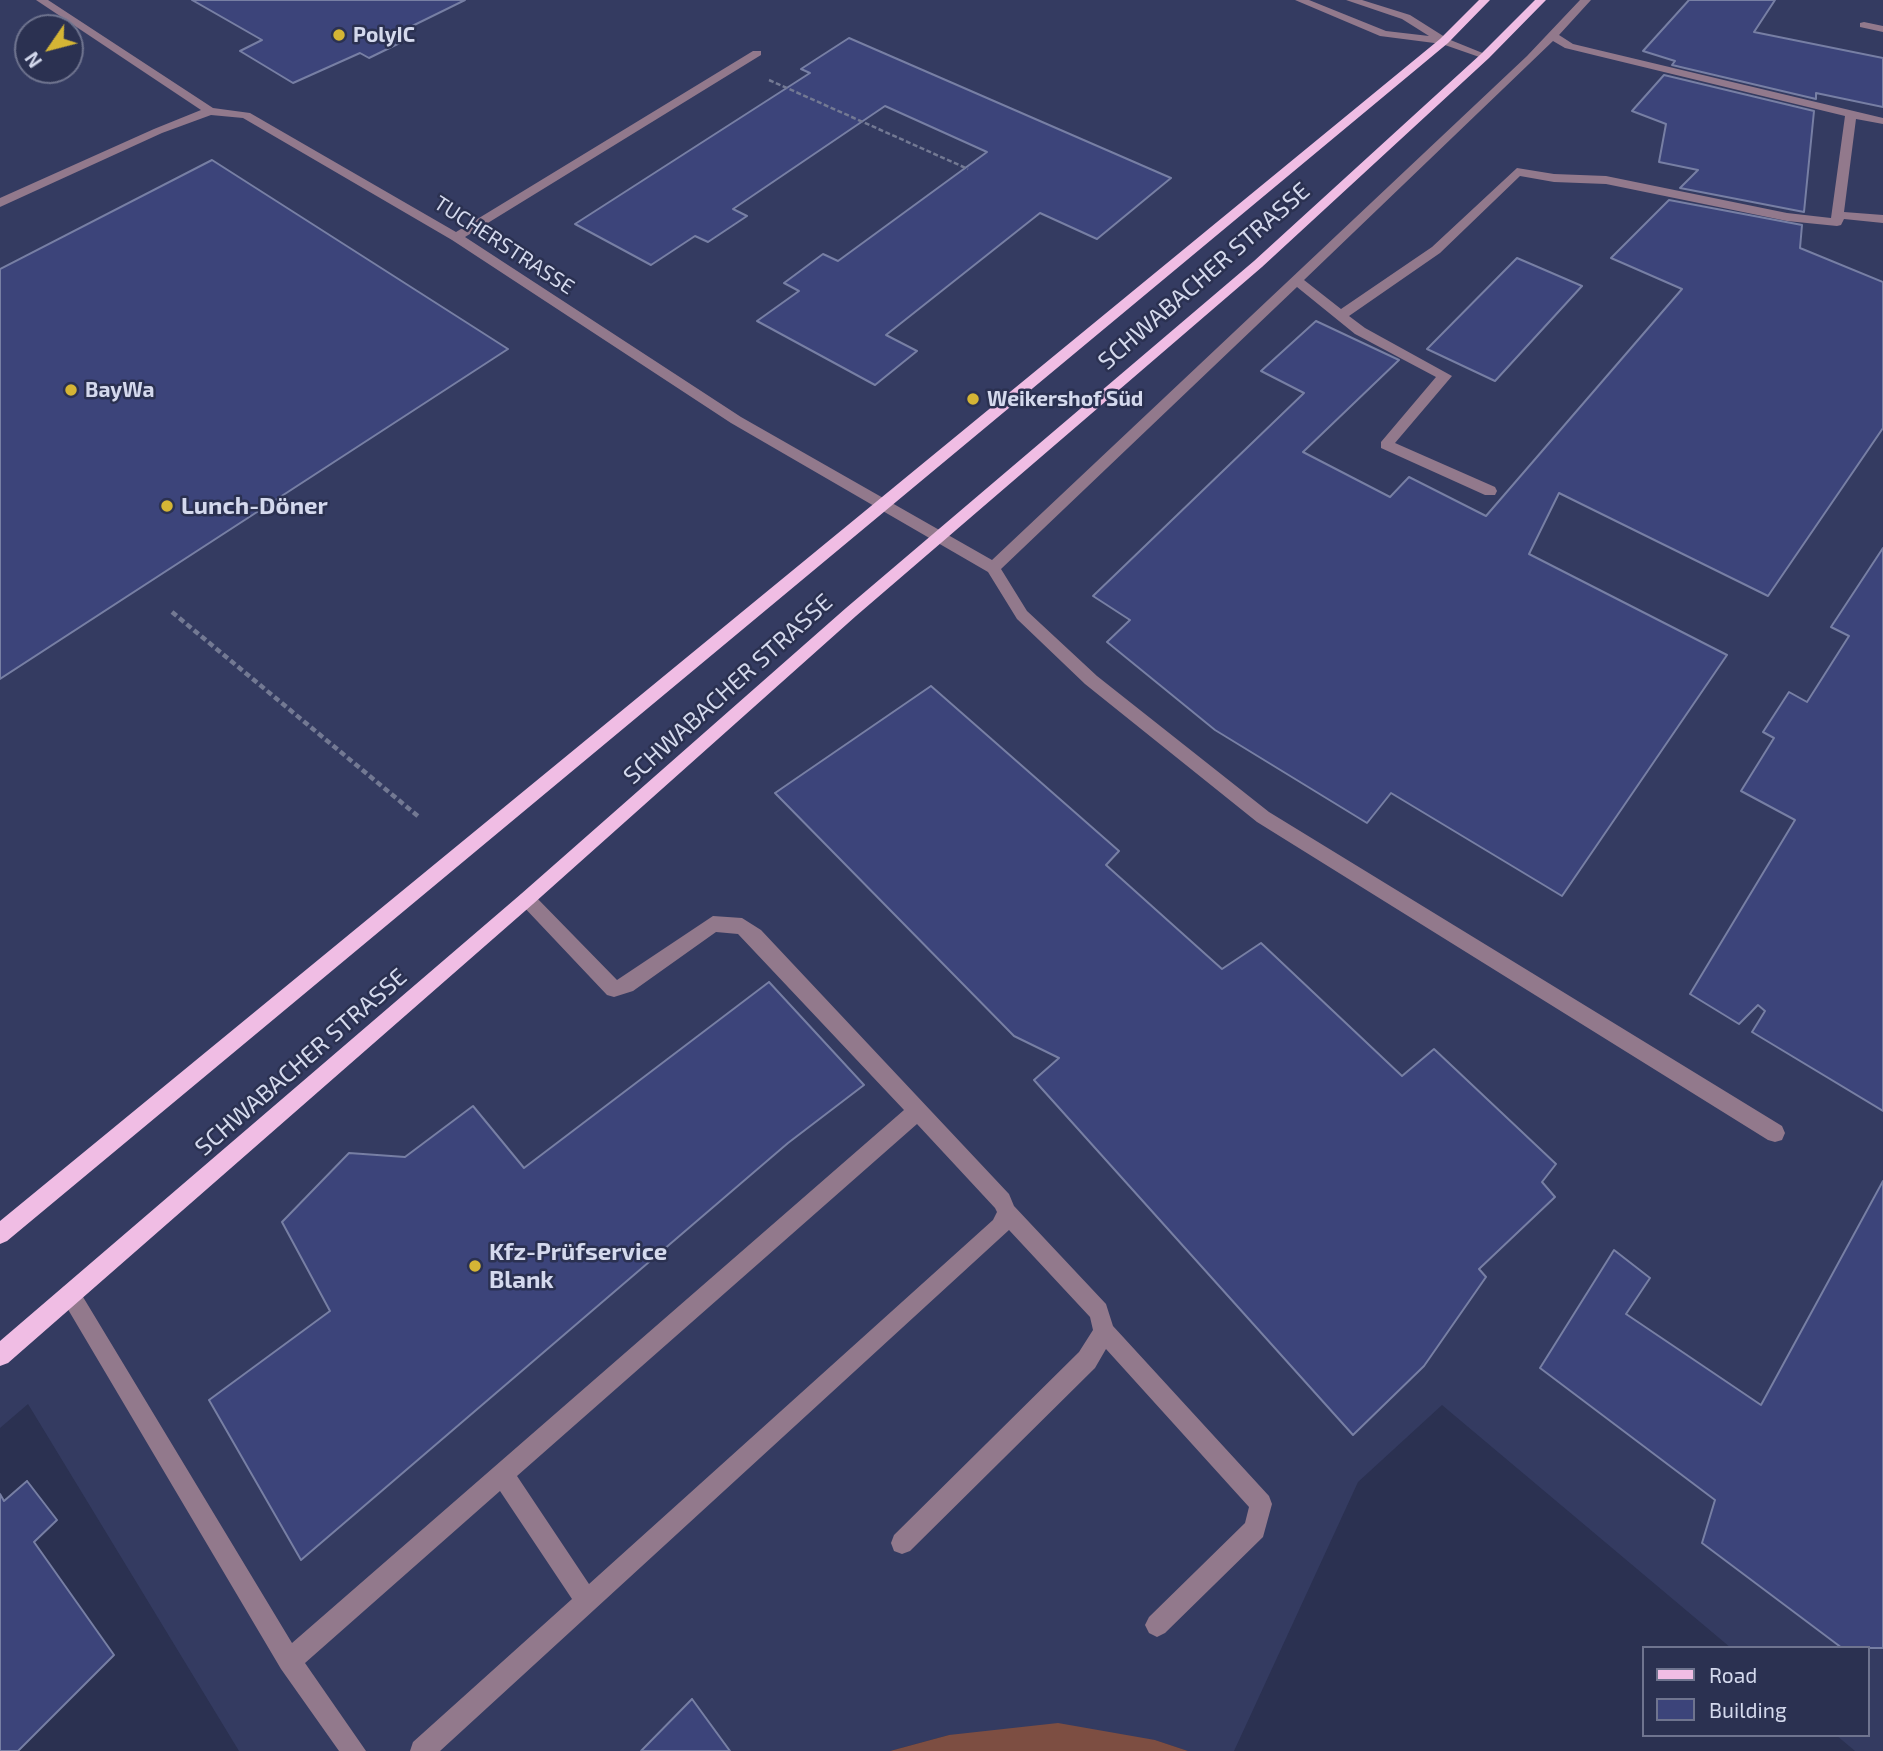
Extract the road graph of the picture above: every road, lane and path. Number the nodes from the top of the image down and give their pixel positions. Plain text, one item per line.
1 (41, 0) edge
2 (1300, 0) edge
3 (1350, 0) edge
4 (1485, 0) edge
5 (1541, 0) edge
6 (1586, 0) edge
7 (1864, 25) dead end
8 (1883, 30) edge
9 (1553, 36) junction
10 (1444, 41) junction
11 (757, 53) dead end
12 (1485, 56) junction
13 (736, 65) junction
14 (211, 111) junction
15 (1850, 114) junction
16 (1883, 121) edge
17 (968, 169) dead end
18 (0, 203) edge
19 (1838, 215) junction
20 (1883, 219) edge
21 (456, 237) junction
22 (1297, 281) junction
23 (1341, 315) junction
24 (1490, 491) dead end
25 (886, 503) junction
26 (942, 537) junction
27 (993, 568) junction
28 (172, 612) dead end
29 (419, 817) dead end
30 (527, 899) junction
31 (918, 1111) junction
32 (1776, 1133) dead end
33 (1007, 1213) junction
34 (0, 1234) edge
35 (70, 1294) junction
36 (1104, 1332) junction
37 (0, 1355) edge
38 (502, 1474) junction
39 (902, 1543) dead end
40 (587, 1601) junction
41 (1157, 1625) dead end
42 (289, 1661) junction
43 (354, 1751) edge
44 (422, 1751) edge

1 - 14 street, TUCHERSTRASSE
2 - 10 street
3 - 10 street
4 - 10 main road, SCHWABACHER STRASSE
5 - 12 main road, SCHWABACHER STRASSE
6 - 9 street
7 - 8 street
9 - 15 street
9 - 22 street
10 - 12 street
10 - 25 main road, SCHWABACHER STRASSE
11 - 13 street
12 - 26 main road, SCHWABACHER STRASSE
13 - 17 path
13 - 21 street
14 - 18 street
14 - 21 street, TUCHERSTRASSE
15 - 16 street
15 - 19 street
19 - 20 street
19 - 23 street
21 - 25 street, TUCHERSTRASSE
22 - 23 street
22 - 27 street
23 - 24 street
25 - 26 street, TUCHERSTRASSE
25 - 34 main road, SCHWABACHER STRASSE
26 - 27 street, TUCHERSTRASSE
26 - 30 main road, SCHWABACHER STRASSE
27 - 32 street
28 - 29 path
30 - 31 street
30 - 35 main road, SCHWABACHER STRASSE
31 - 33 street
31 - 38 street
33 - 36 street
33 - 40 street
35 - 37 main road, SCHWABACHER STRASSE
35 - 42 street
36 - 39 street
36 - 41 street
38 - 40 street
38 - 42 street
40 - 44 street
42 - 43 street

